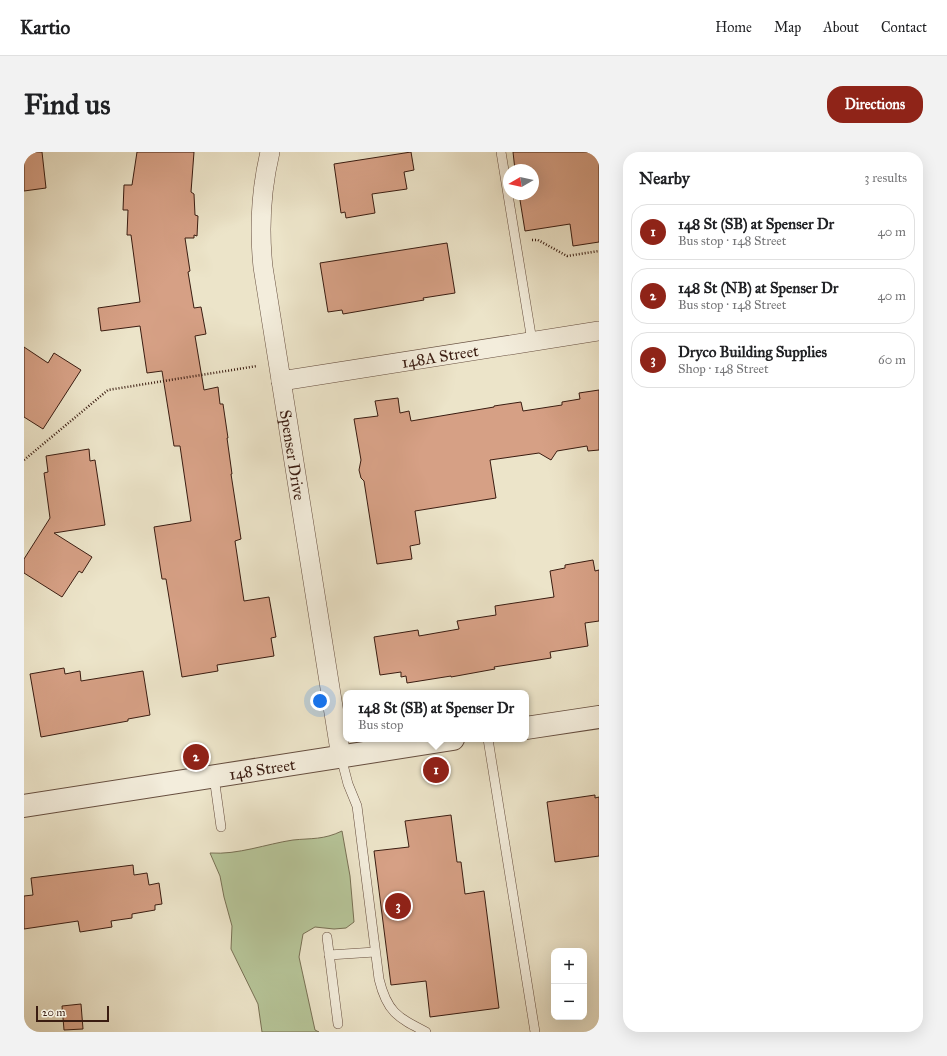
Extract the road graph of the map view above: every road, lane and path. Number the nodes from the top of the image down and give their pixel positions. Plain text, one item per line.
1 (270, 152) edge
2 (501, 152) edge
3 (528, 240) dead end
4 (599, 252) edge
5 (599, 331) edge
6 (532, 341) junction
7 (260, 366) dead end
8 (281, 381) junction
9 (24, 460) edge
10 (599, 717) edge
11 (529, 728) edge
12 (434, 742) edge
13 (488, 742) edge
14 (341, 757) junction
15 (214, 776) junction
16 (24, 806) edge
17 (221, 827) dead end
18 (327, 937) dead end
19 (375, 952) junction
20 (330, 954) junction
21 (338, 1024) dead end
22 (426, 1032) edge
23 (535, 1032) edge

1 - 8 street, Spenser Drive
2 - 6 lane
3 - 4 path
5 - 6 street, 148A Street
6 - 8 street, 148A Street
7 - 9 path
8 - 14 street, Spenser Drive
10 - 11 street
12 - 14 street, 148 Street
13 - 23 lane
14 - 15 street, 148 Street
14 - 19 lane
15 - 16 street, 148 Street
15 - 17 lane
18 - 20 lane
19 - 20 lane
19 - 22 lane
20 - 21 lane

